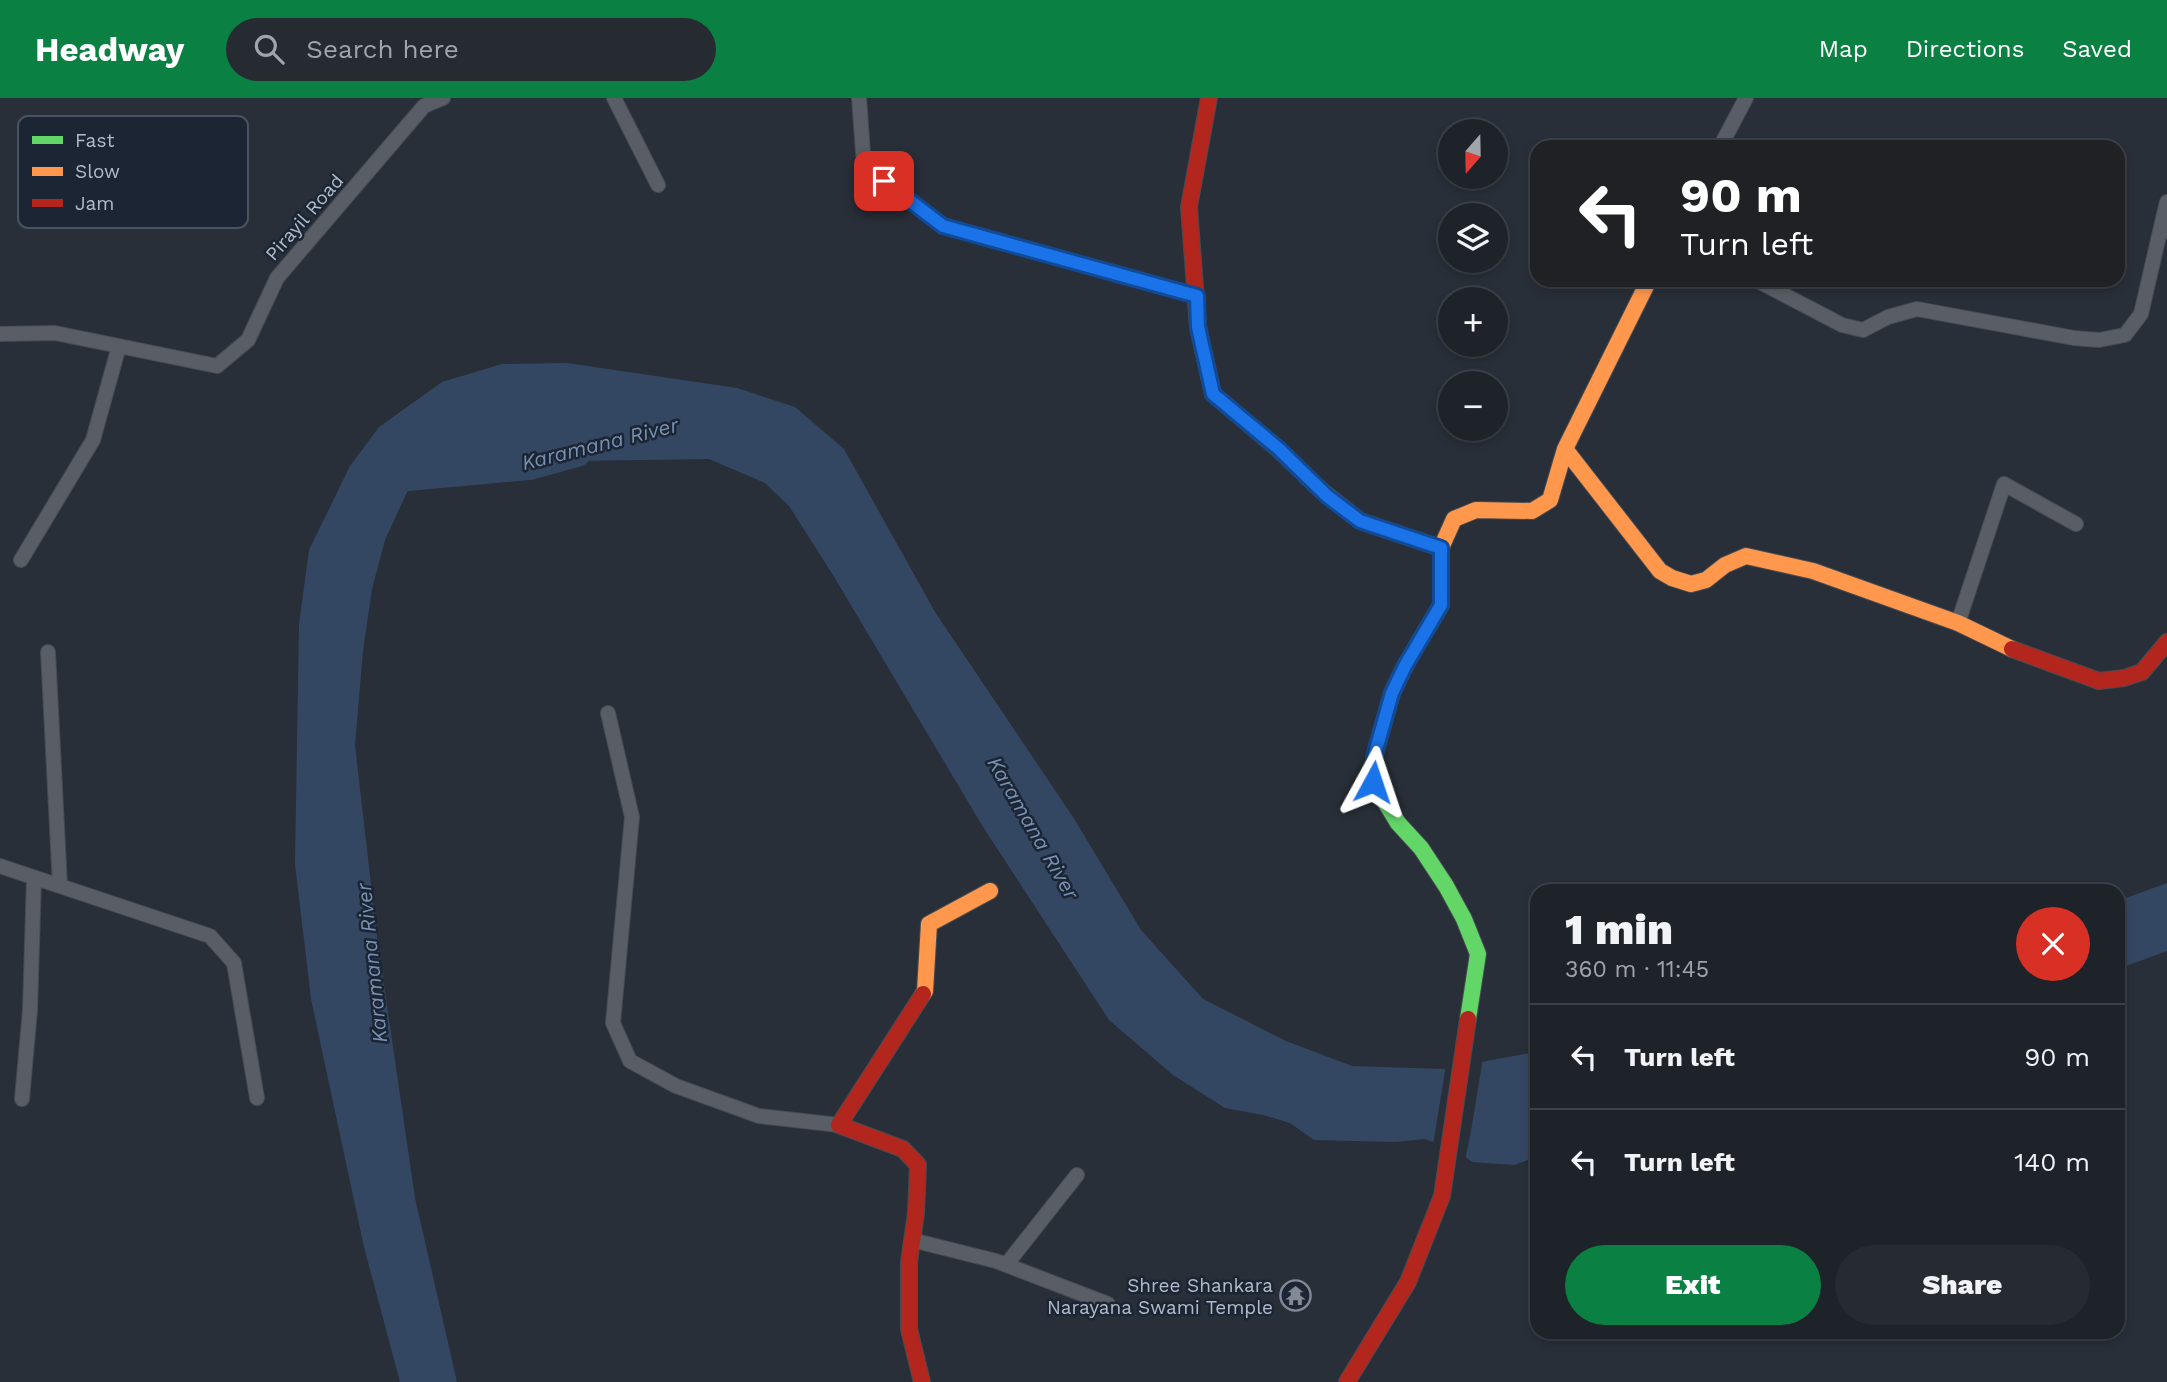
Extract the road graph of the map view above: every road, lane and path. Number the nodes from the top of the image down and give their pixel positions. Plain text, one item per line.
1 (443, 98) edge
2 (614, 98) edge
3 (859, 98) edge
4 (1209, 98) edge
5 (1746, 98) edge
6 (1724, 140) edge
7 (659, 185) dead end
8 (2167, 202) edge
9 (2164, 229) edge
10 (1646, 287) edge
11 (1769, 287) edge
12 (1197, 296) junction
13 (0, 334) edge
14 (119, 346) junction
15 (1565, 449) junction
16 (2076, 524) dead end
17 (1441, 548) junction
18 (21, 560) dead end
19 (1958, 623) junction
20 (2167, 642) edge
21 (48, 652) dead end
22 (608, 713) dead end
23 (0, 866) edge
24 (34, 877) junction
25 (60, 886) junction
26 (990, 891) dead end
27 (257, 1098) dead end
28 (22, 1099) dead end
29 (839, 1125) junction
30 (1077, 1175) dead end
31 (912, 1240) junction
32 (1006, 1265) junction
33 (1108, 1304) dead end
34 (922, 1382) edge
35 (1347, 1382) edge

1 - 14 street, Pirayil Road
2 - 7 street
3 - 12 street
4 - 12 street
5 - 6 street
8 - 9 street
9 - 11 street
10 - 15 street
12 - 17 street
13 - 14 street, Pirayil Road
14 - 18 street
15 - 17 street
15 - 19 street
16 - 19 street
17 - 35 street
19 - 20 street
21 - 25 street
22 - 29 street
23 - 24 street
24 - 25 street
24 - 28 street
25 - 27 street
26 - 29 street
29 - 31 street
30 - 32 street
31 - 32 street
31 - 34 street
32 - 33 street

